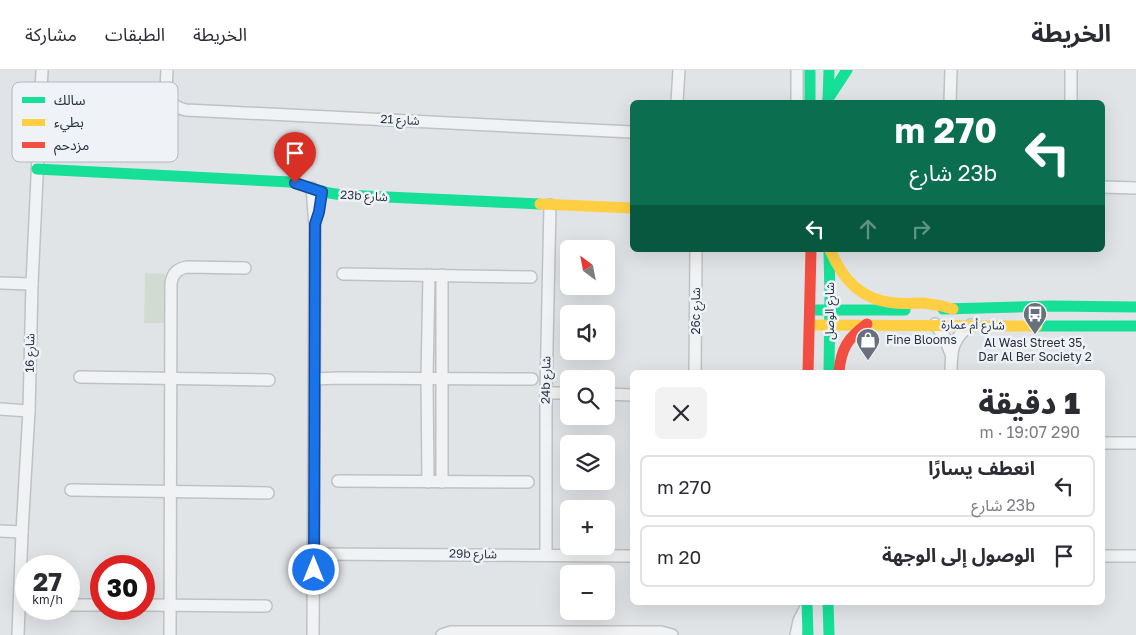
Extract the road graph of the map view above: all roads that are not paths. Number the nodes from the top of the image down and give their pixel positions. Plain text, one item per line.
1 (679, 70) edge
2 (797, 70) edge
3 (810, 70) edge
4 (829, 70) edge
5 (847, 70) edge
6 (951, 70) edge
7 (1071, 70) edge
8 (677, 100) edge
9 (798, 100) edge
10 (810, 100) edge
11 (828, 100) edge
12 (829, 100) edge
13 (950, 100) edge
14 (1071, 100) edge
15 (178, 107) edge
16 (630, 132) edge
17 (37, 162) edge
18 (37, 169) junction
19 (1105, 187) edge
20 (1136, 188) edge
21 (317, 190) junction
22 (550, 205) junction
23 (630, 208) edge
24 (696, 252) edge
25 (811, 252) edge
26 (829, 252) edge
27 (830, 252) edge
28 (246, 268) dead end
29 (343, 274) dead end
30 (429, 274) junction
31 (442, 275) junction
32 (531, 277) dead end
33 (0, 283) edge
34 (32, 284) junction
35 (1136, 307) edge
36 (953, 309) junction
37 (810, 310) junction
38 (830, 311) junction
39 (830, 324) junction
40 (867, 324) junction
41 (935, 324) junction
42 (971, 325) junction
43 (1136, 326) edge
44 (809, 330) junction
45 (951, 356) junction
46 (695, 370) edge
47 (808, 370) edge
48 (818, 370) edge
49 (829, 370) edge
50 (839, 370) edge
51 (951, 370) edge
52 (80, 377) dead end
53 (172, 378) junction
54 (427, 378) junction
55 (441, 378) junction
56 (314, 379) junction
57 (532, 379) dead end
58 (269, 380) dead end
59 (546, 393) junction
60 (560, 393) edge
61 (615, 394) edge
62 (630, 395) edge
63 (0, 409) edge
64 (29, 411) junction
65 (1105, 442) edge
66 (1136, 443) edge
67 (338, 482) dead end
68 (428, 482) junction
69 (442, 482) junction
70 (528, 482) dead end
71 (70, 490) dead end
72 (170, 492) junction
73 (268, 494) dead end
74 (0, 531) edge
75 (22, 532) junction
76 (314, 554) junction
77 (546, 555) junction
78 (630, 556) edge
79 (1105, 556) edge
80 (1136, 556) edge
81 (155, 605) edge
82 (169, 605) junction
83 (807, 605) edge
84 (807, 605) edge
85 (828, 605) edge
86 (266, 606) dead end
87 (18, 635) edge
88 (170, 635) edge
89 (313, 635) edge
90 (442, 635) edge
91 (672, 635) edge
92 (796, 635) edge
93 (808, 635) edge
94 (828, 635) edge

1 - 8 street
2 - 9 street
3 - 10 street
4 - 11 street
5 - 12 street
6 - 13 street
7 - 14 street
15 - 16 street, شارع 21
17 - 18 street, شارع 16
18 - 21 street, 23b شارع
18 - 34 street, شارع 16
19 - 20 street
21 - 22 street, 23b شارع
21 - 56 street
22 - 23 street, 23b شارع
22 - 59 street, 24b شارع
24 - 46 street, 26c شارع
25 - 37 street, شارع الوصل
26 - 38 street, شارع الوصل
27 - 36 street
28 - 53 street
29 - 30 street
30 - 31 street
30 - 54 street
31 - 32 street
31 - 55 street
33 - 34 street
34 - 64 street, شارع 16
35 - 36 street, شارع أم عمارة
36 - 38 street, شارع أم عمارة
37 - 38 street, شارع أم عمارة
37 - 44 street, شارع الوصل
38 - 39 street, شارع الوصل
39 - 40 street, شارع أم عمارة
39 - 44 street, شارع أم عمارة
39 - 49 street, شارع الوصل
40 - 41 street, شارع أم عمارة
40 - 50 street
41 - 42 street, شارع أم عمارة
41 - 45 street
42 - 43 street, شارع أم عمارة
42 - 45 street
44 - 47 street, شارع الوصل
44 - 48 street
45 - 51 street
52 - 53 street
53 - 58 street
53 - 72 street
54 - 55 street
54 - 56 street
54 - 68 street
55 - 57 street
55 - 69 street
56 - 76 street
59 - 60 street
59 - 77 street, 24b شارع
61 - 62 street
63 - 64 street
64 - 75 street, شارع 16
65 - 66 street
67 - 68 street
68 - 69 street
69 - 70 street
71 - 72 street
72 - 73 street
72 - 82 street
74 - 75 street
75 - 87 street, شارع 16
76 - 77 street, 29b شارع
76 - 89 street
77 - 78 street, 29b شارع
79 - 80 street
81 - 82 street
82 - 86 street
82 - 88 street
83 - 92 street
84 - 93 street
85 - 94 street
90 - 91 street

